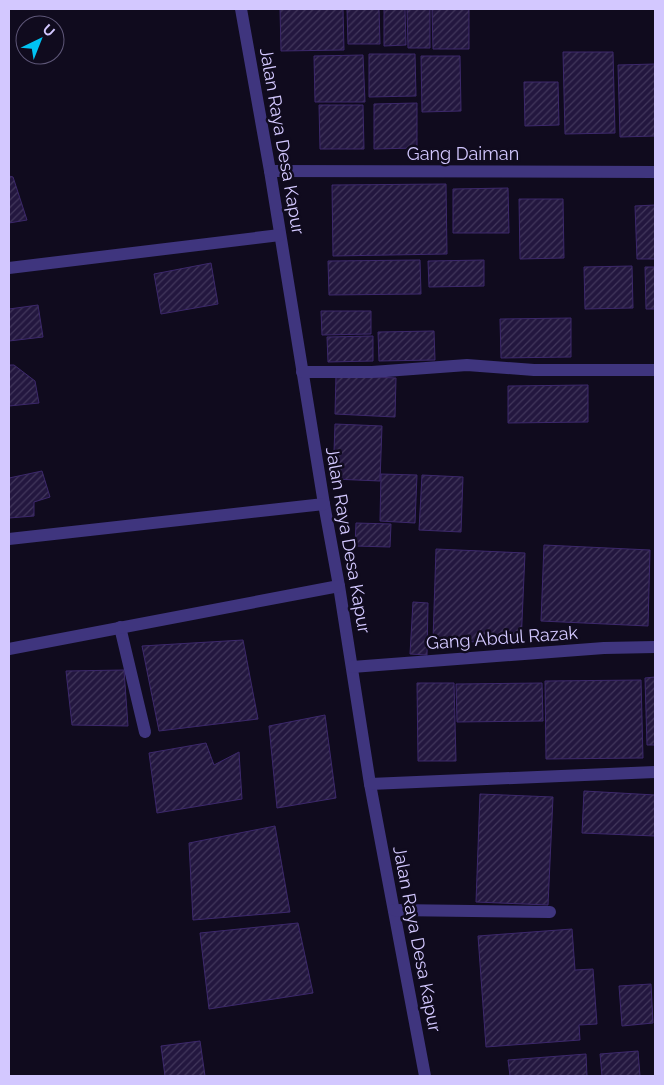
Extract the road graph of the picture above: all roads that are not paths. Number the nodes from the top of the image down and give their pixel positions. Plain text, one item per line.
1 (241, 9) edge
2 (270, 171) junction
3 (655, 172) edge
4 (280, 235) junction
5 (9, 268) edge
6 (655, 370) edge
7 (302, 372) junction
8 (324, 504) junction
9 (9, 539) edge
10 (339, 586) junction
11 (120, 628) junction
12 (655, 647) edge
13 (9, 649) edge
14 (352, 668) junction
15 (145, 732) dead end
16 (655, 772) edge
17 (370, 784) junction
18 (394, 910) junction
19 (550, 912) dead end
20 (424, 1076) edge

1 - 2 street, Jalan Raya Desa Kapur
2 - 3 street, Gang Daiman
2 - 4 street, Jalan Raya Desa Kapur
4 - 5 street
4 - 7 street, Jalan Raya Desa Kapur
6 - 7 street
7 - 8 street, Jalan Raya Desa Kapur
8 - 9 street
8 - 10 street, Jalan Raya Desa Kapur
10 - 11 street
10 - 14 street, Jalan Raya Desa Kapur
11 - 13 street
11 - 15 street
12 - 14 street, Gang Abdul Razak
14 - 17 street, Jalan Raya Desa Kapur
16 - 17 street
17 - 18 street, Jalan Raya Desa Kapur
18 - 19 street
18 - 20 street, Jalan Raya Desa Kapur

